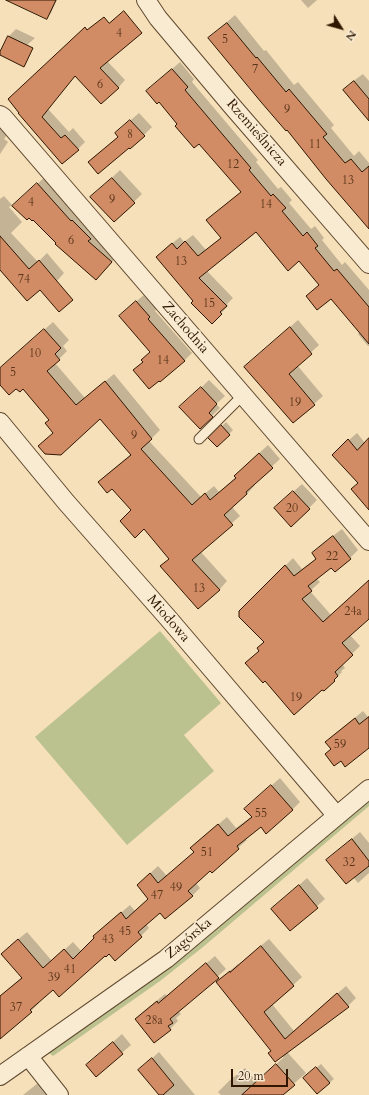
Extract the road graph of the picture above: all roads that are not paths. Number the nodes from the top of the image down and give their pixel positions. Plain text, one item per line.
1 (146, 0) edge
2 (0, 115) edge
3 (369, 264) edge
4 (243, 395) junction
5 (0, 422) edge
6 (199, 439) dead end
7 (369, 541) edge
8 (369, 789) edge
9 (337, 816) junction
10 (28, 1056) junction
11 (0, 1076) edge
12 (59, 1095) edge

1 - 3 street, Rzemieślnicza
2 - 4 street, Zachodnia
4 - 6 lane
4 - 7 street, Zachodnia
5 - 9 street, Miodowa
8 - 9 street, Zagórska
9 - 10 street, Zagórska
10 - 11 street, Zagórska
10 - 12 street

